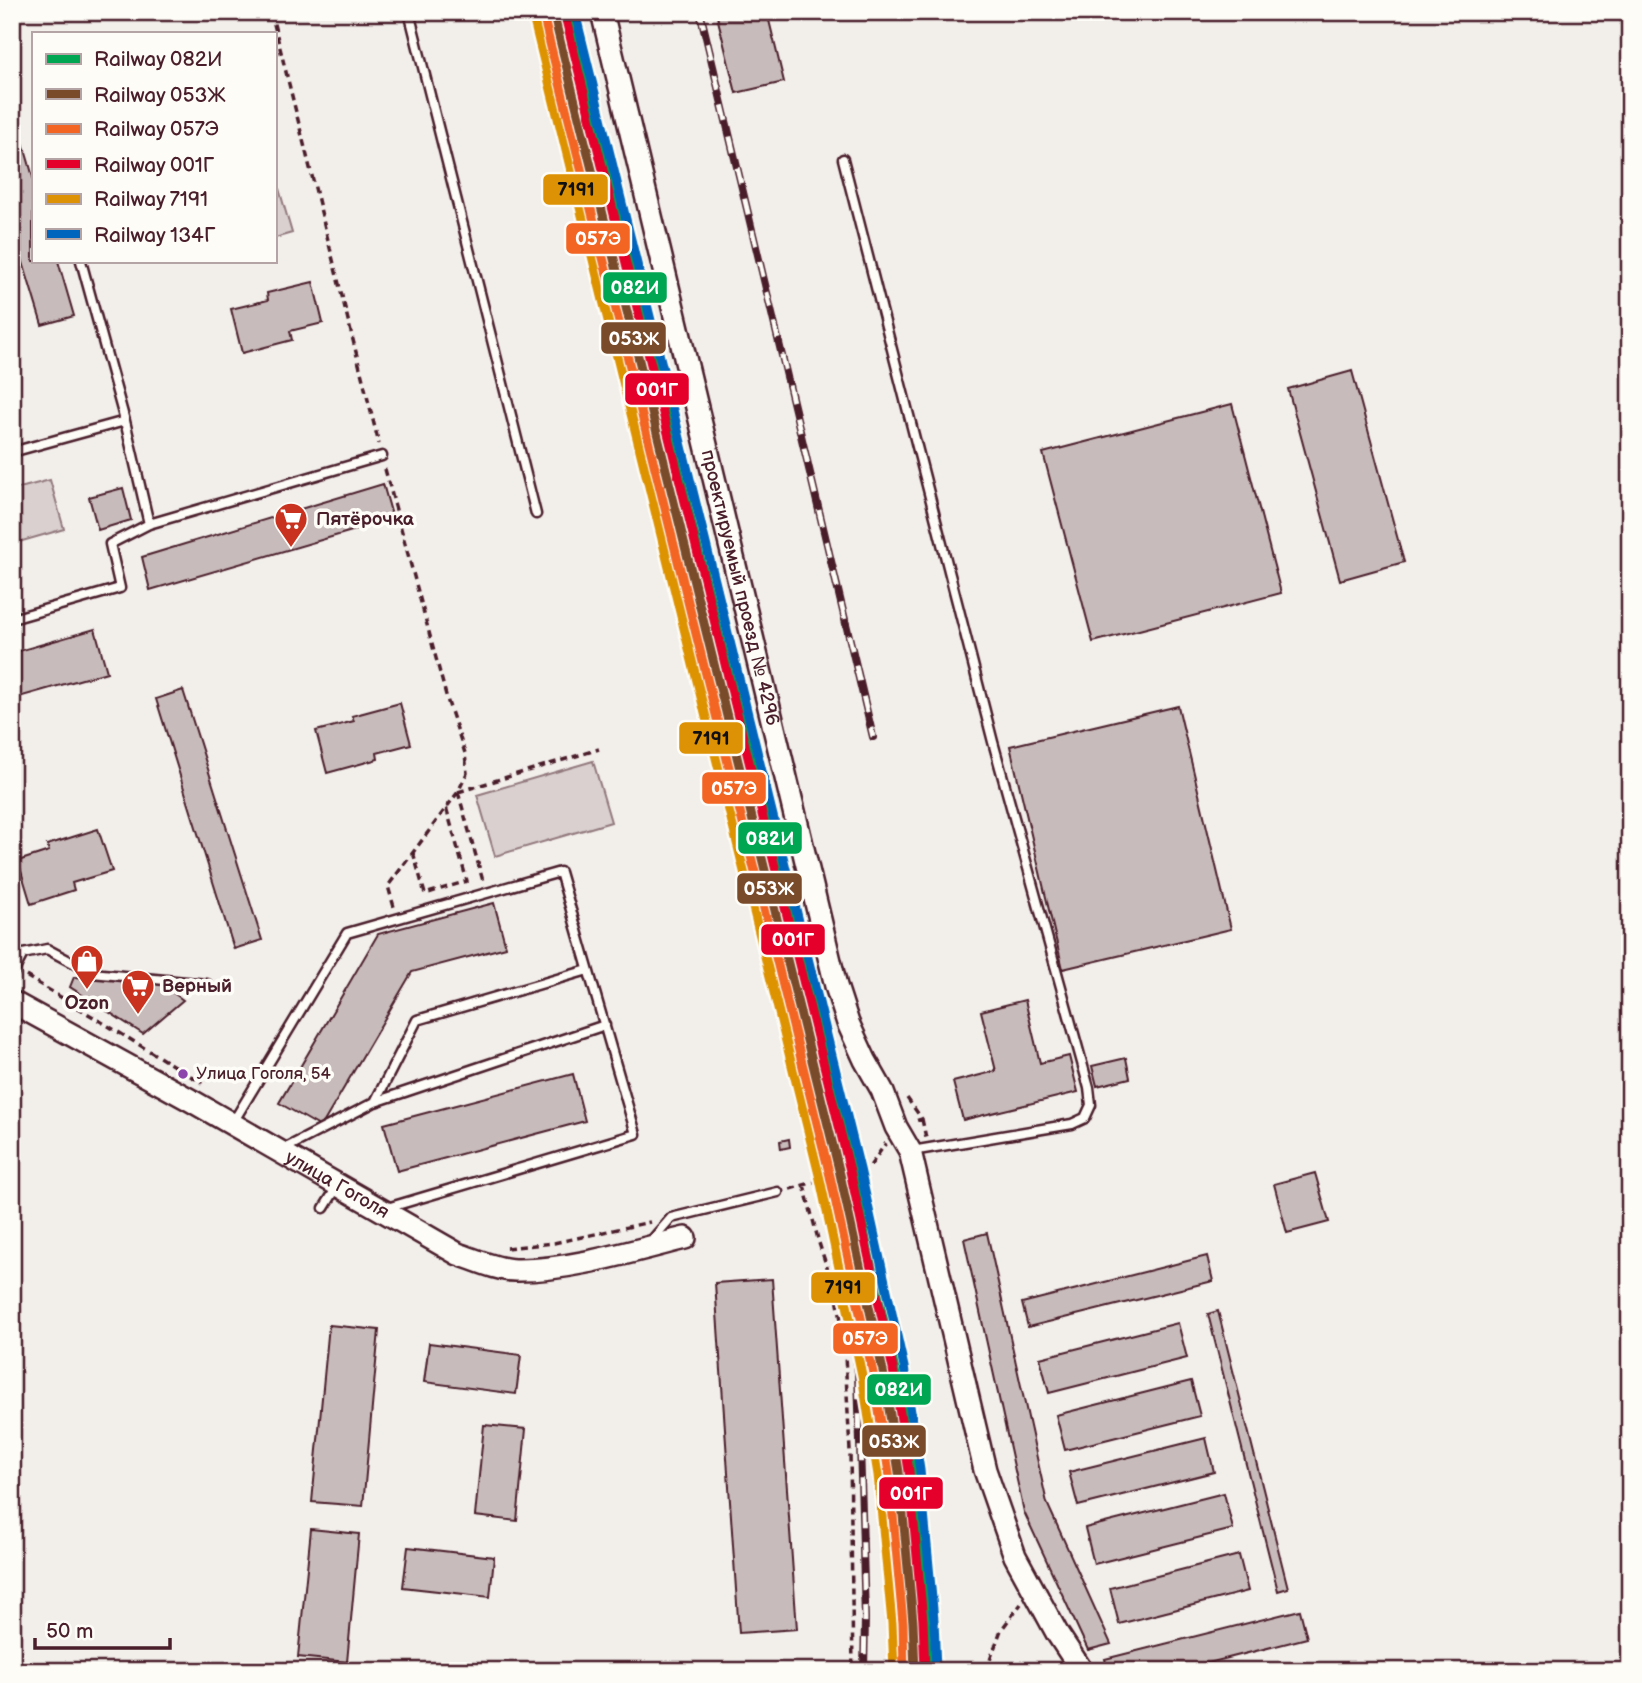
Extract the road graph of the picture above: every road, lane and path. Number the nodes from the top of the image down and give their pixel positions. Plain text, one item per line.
1 (271, 12) edge
2 (409, 12) edge
3 (602, 12) edge
4 (843, 159) dead end
5 (81, 262) edge
6 (125, 421) junction
7 (12, 452) edge
8 (382, 456) junction
9 (536, 514) dead end
10 (149, 524) junction
11 (12, 619) edge
12 (599, 750) dead end
13 (458, 792) junction
14 (446, 807) junction
15 (413, 852) junction
16 (486, 893) junction
17 (397, 919) junction
18 (588, 970) junction
19 (14, 973) edge
20 (208, 984) dead end
21 (12, 1002) edge
22 (604, 1025) junction
23 (206, 1084) dead end
24 (375, 1102) junction
25 (922, 1119) dead end
26 (232, 1124) junction
27 (919, 1150) junction
28 (279, 1151) junction
29 (880, 1151) dead end
30 (338, 1185) junction
31 (804, 1185) junction
32 (778, 1192) joint
33 (324, 1208) dead end
34 (381, 1210) junction
35 (671, 1218) junction
36 (685, 1238) dead end
37 (644, 1248) junction
38 (496, 1250) dead end
39 (1033, 1589) junction
40 (853, 1671) edge
41 (986, 1671) edge
42 (1082, 1671) edge

1 - 8 path
2 - 9 lane
3 - 27 street, проектируемый проезд № 4296
4 - 27 lane
5 - 6 lane
6 - 7 lane
6 - 10 lane
8 - 10 lane
8 - 13 path
10 - 11 lane
12 - 13 path
13 - 14 path
13 - 16 path
14 - 15 path
14 - 15 path
15 - 17 path
16 - 17 lane
16 - 18 lane
17 - 26 lane
18 - 22 lane
18 - 24 lane
19 - 20 lane
19 - 23 path
21 - 26 street, улица Гоголя
22 - 24 lane
22 - 34 lane
24 - 28 lane
25 - 27 path
26 - 28 street, улица Гоголя
27 - 39 street, проектируемый проезд № 4296
28 - 30 street, улица Гоголя
29 - 31 path
30 - 33 lane
30 - 34 street, улица Гоголя
31 - 32 path
31 - 40 path
32 - 35 lane
34 - 37 street, улица Гоголя
35 - 37 lane
35 - 38 path
36 - 37 street, улица Гоголя
39 - 41 path
39 - 42 street, проектируемый проезд № 4296

